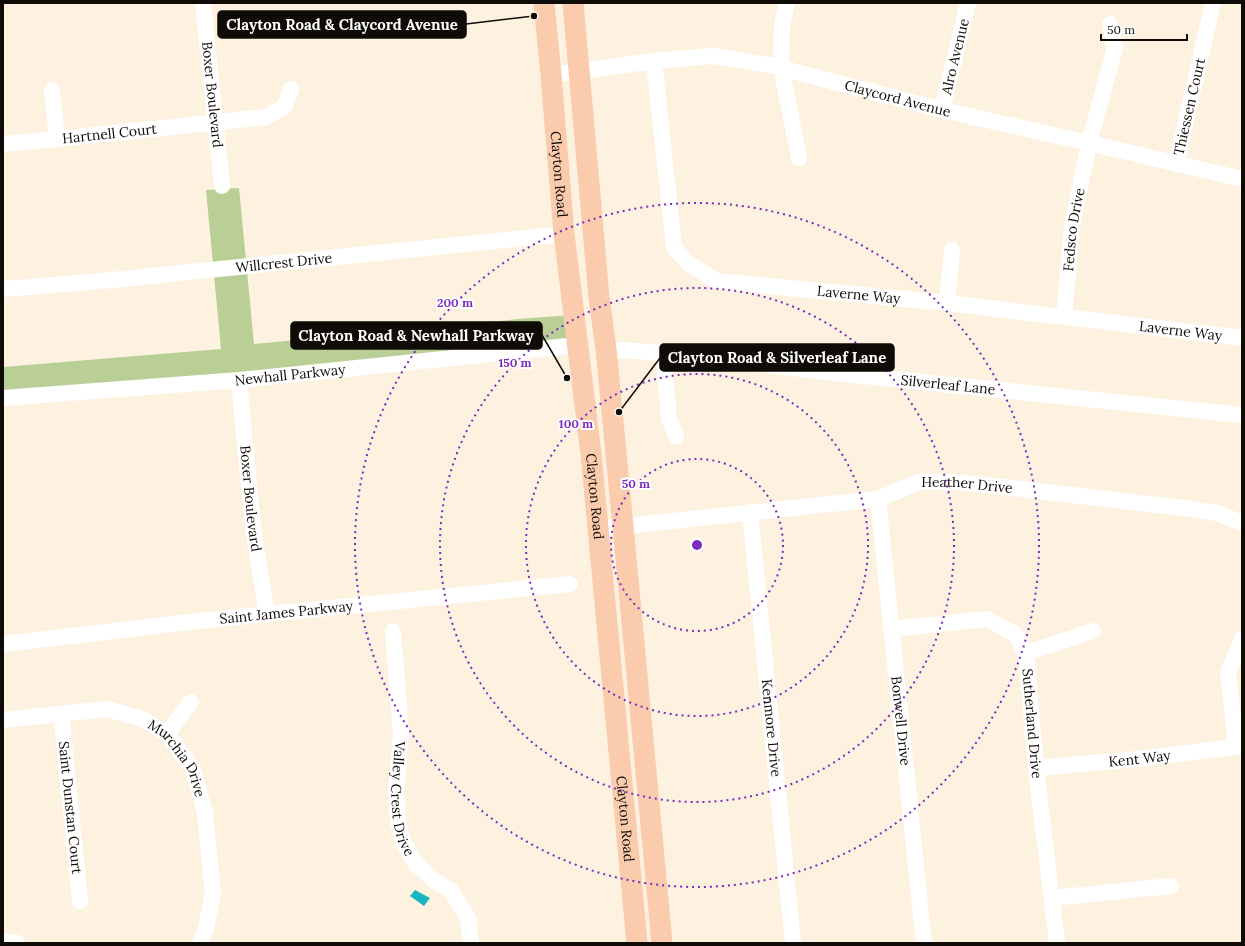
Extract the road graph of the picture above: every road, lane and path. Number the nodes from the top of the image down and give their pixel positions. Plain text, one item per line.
1 (204, 3) edge
2 (544, 3) edge
3 (573, 3) edge
4 (788, 3) edge
5 (968, 3) edge
6 (1213, 3) edge
7 (1110, 24) dead end
8 (654, 61) junction
9 (781, 67) junction
10 (580, 72) junction
11 (551, 75) junction
12 (291, 88) dead end
13 (52, 90) dead end
14 (942, 110) junction
15 (216, 123) junction
16 (57, 139) junction
17 (1089, 143) junction
18 (3, 144) edge
19 (799, 158) dead end
20 (1176, 164) junction
21 (1242, 179) edge
22 (222, 186) dead end
23 (564, 234) junction
24 (952, 250) dead end
25 (3, 289) edge
26 (599, 297) junction
27 (947, 303) junction
28 (1064, 317) junction
29 (1242, 338) edge
30 (576, 345) junction
31 (606, 349) junction
32 (663, 353) junction
33 (239, 380) junction
34 (3, 398) edge
35 (611, 407) junction
36 (1242, 415) edge
37 (676, 436) dead end
38 (878, 499) junction
39 (750, 512) junction
40 (1242, 523) edge
41 (623, 526) junction
42 (597, 529) junction
43 (570, 584) dead end
44 (267, 615) junction
45 (891, 629) junction
46 (393, 631) dead end
47 (1093, 631) dead end
48 (1242, 639) edge
49 (3, 644) edge
50 (1026, 652) junction
51 (191, 702) dead end
52 (61, 714) junction
53 (3, 720) edge
54 (167, 734) junction
55 (1239, 747) edge
56 (1036, 768) junction
57 (1171, 886) dead end
58 (1052, 898) junction
59 (80, 901) dead end
60 (3, 941) edge
61 (17, 943) edge
62 (200, 943) edge
63 (471, 943) edge
64 (637, 943) edge
65 (662, 943) edge
66 (793, 943) edge
67 (924, 943) edge
68 (1057, 943) edge

1 - 15 street, Boxer Boulevard
2 - 11 main road, Clayton Road
3 - 10 main road, Clayton Road
4 - 9 street
5 - 14 street, Alro Avenue
6 - 20 street, Thiessen Court
7 - 17 street, Fedsco Drive
8 - 9 street, Claycord Avenue
8 - 10 street, Claycord Avenue
8 - 27 street, Laverne Way
9 - 14 street, Claycord Avenue
9 - 19 street
10 - 11 street, Claycord Avenue
10 - 26 main road, Clayton Road
11 - 23 main road, Clayton Road
12 - 15 street, Hartnell Court
13 - 16 street
14 - 17 street, Claycord Avenue
15 - 16 street, Hartnell Court
15 - 22 street, Boxer Boulevard
16 - 18 street, Hartnell Court
17 - 20 street, Claycord Avenue
17 - 28 street, Fedsco Drive
20 - 21 street, Claycord Avenue
23 - 25 street, Willcrest Drive
23 - 30 main road, Clayton Road
24 - 27 street
26 - 30 main road
26 - 31 main road, Clayton Road
27 - 28 street, Laverne Way
28 - 29 street, Laverne Way
30 - 33 street, Newhall Parkway
30 - 35 main road
30 - 42 main road, Clayton Road
31 - 32 street, Silverleaf Lane
31 - 35 main road, Clayton Road
32 - 36 street, Silverleaf Lane
32 - 37 street
33 - 34 street, Newhall Parkway
33 - 44 street, Boxer Boulevard
35 - 41 main road, Clayton Road
38 - 39 street, Heather Drive
38 - 40 street, Heather Drive
38 - 45 street, Bonwell Drive
39 - 41 street, Heather Drive
39 - 66 street, Kenmore Drive
41 - 42 street, Heather Drive
41 - 65 main road, Clayton Road
42 - 64 main road, Clayton Road
43 - 44 street, Saint James Parkway
44 - 49 street, Saint James Parkway
45 - 50 street, Sutherland Drive
45 - 67 street, Bonwell Drive
46 - 63 street, Valley Crest Drive
47 - 50 street
48 - 55 street
50 - 56 street, Sutherland Drive
51 - 54 street
52 - 53 street, Murchia Drive
52 - 54 street, Murchia Drive
52 - 59 street, Saint Dunstan Court
54 - 62 street, Murchia Drive
55 - 56 street, Kent Way
56 - 58 street, Sutherland Drive
57 - 58 street
58 - 68 street, Sutherland Drive
60 - 61 street

